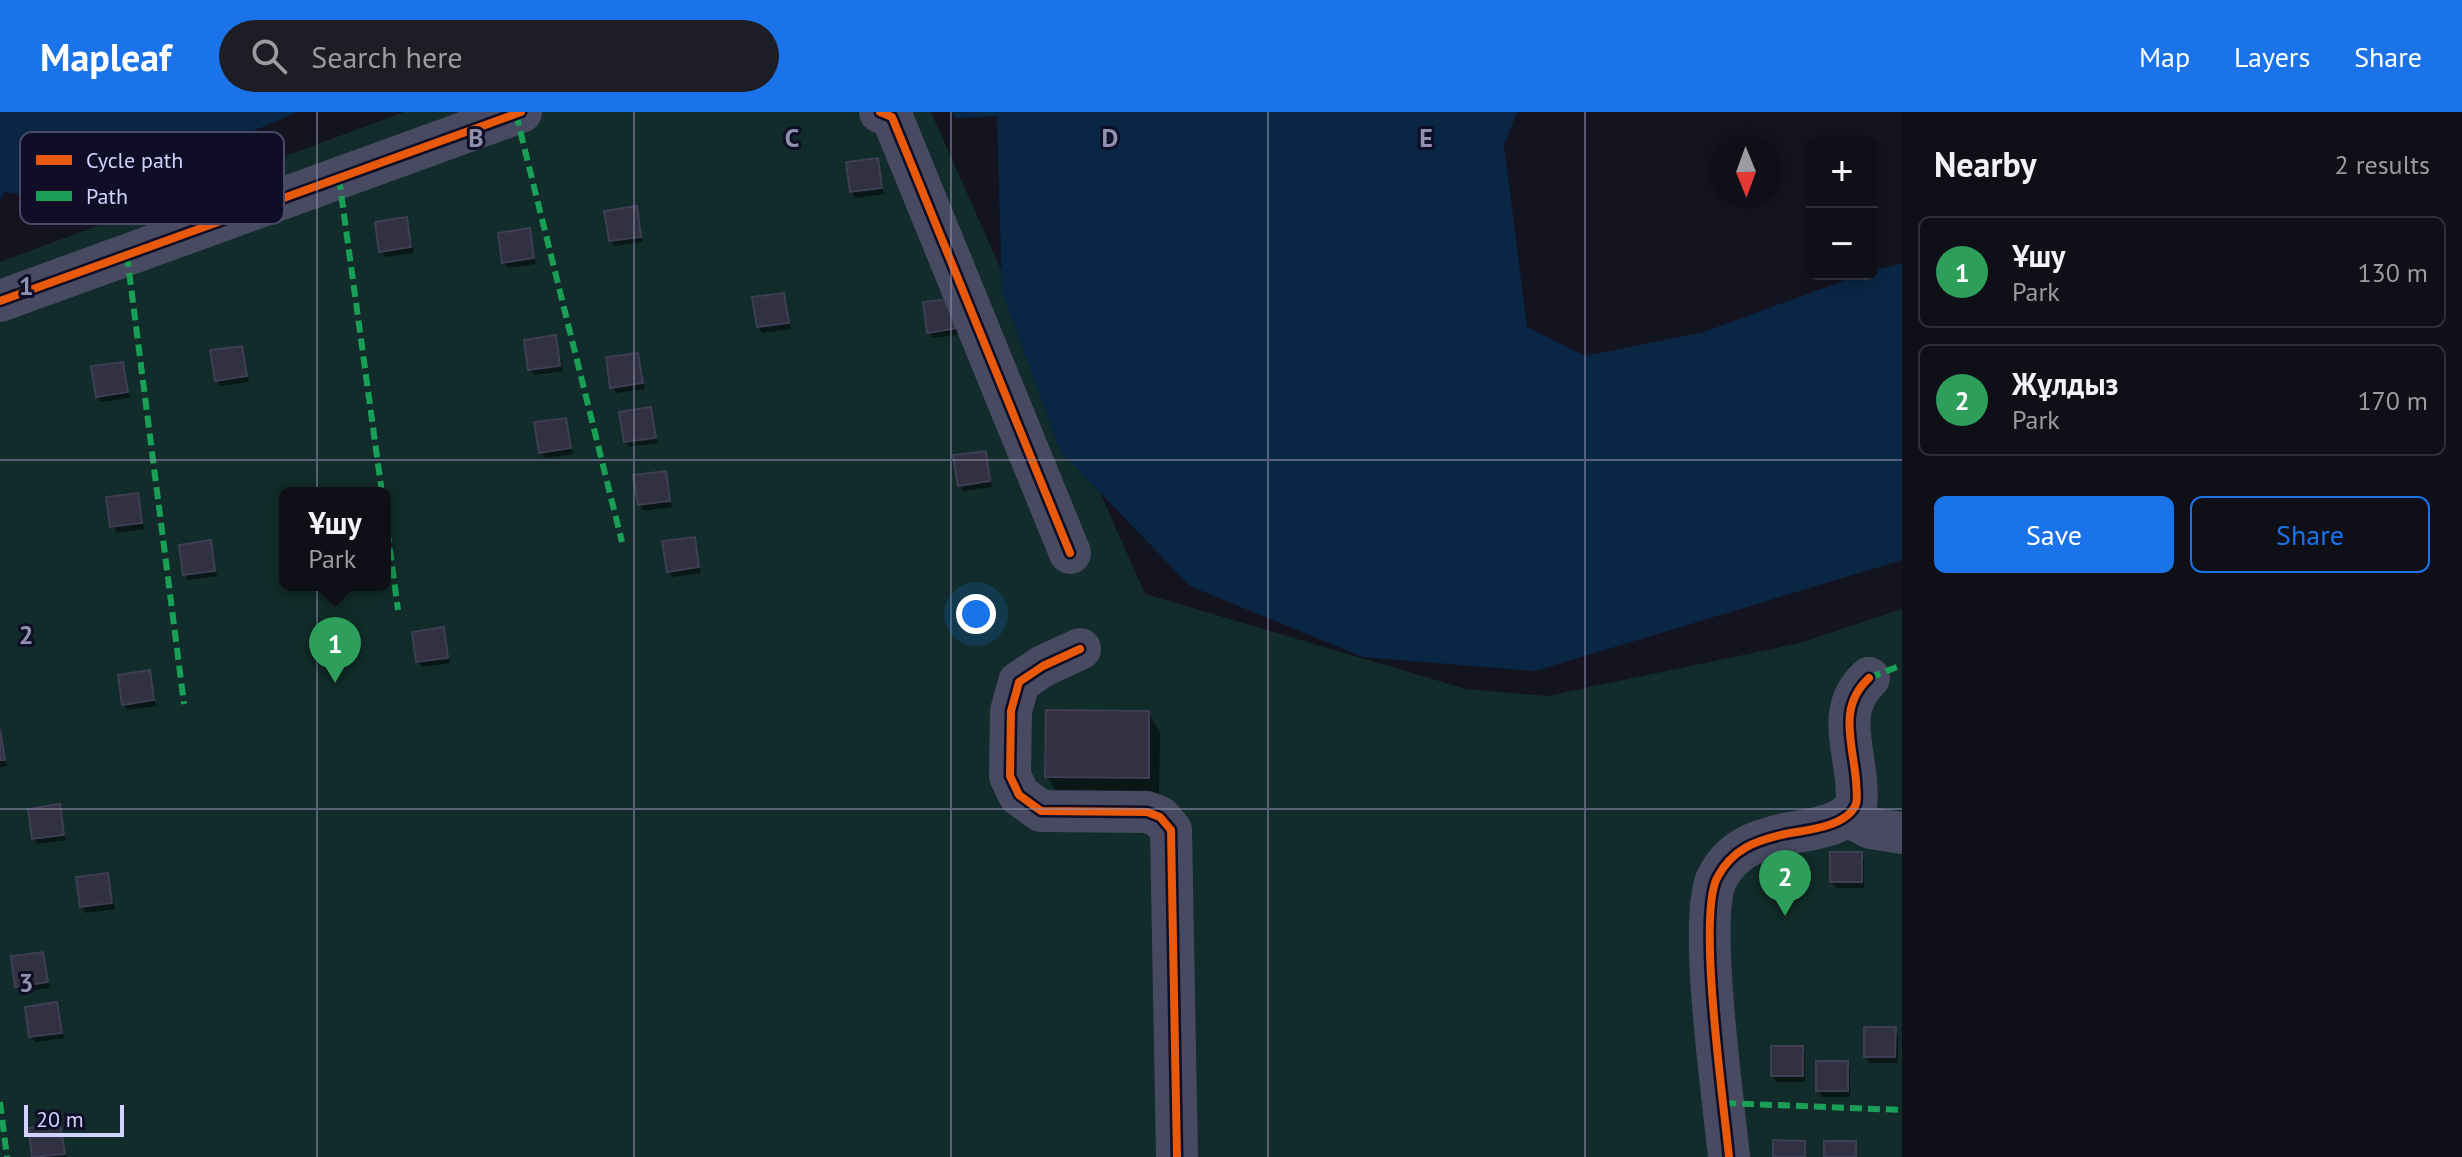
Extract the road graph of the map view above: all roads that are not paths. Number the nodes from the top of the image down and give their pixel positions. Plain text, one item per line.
1 (521, 112) edge
2 (880, 112) edge
3 (284, 198) edge
4 (212, 224) edge
5 (0, 301) edge
6 (1070, 553) dead end
7 (1080, 649) dead end
8 (1869, 678) dead end
9 (1847, 816) junction
10 (1902, 833) edge
11 (1177, 1157) edge
12 (1729, 1157) edge

1 - 3 street
2 - 6 street
4 - 5 street
7 - 11 street
8 - 9 street
9 - 10 street
9 - 12 street

